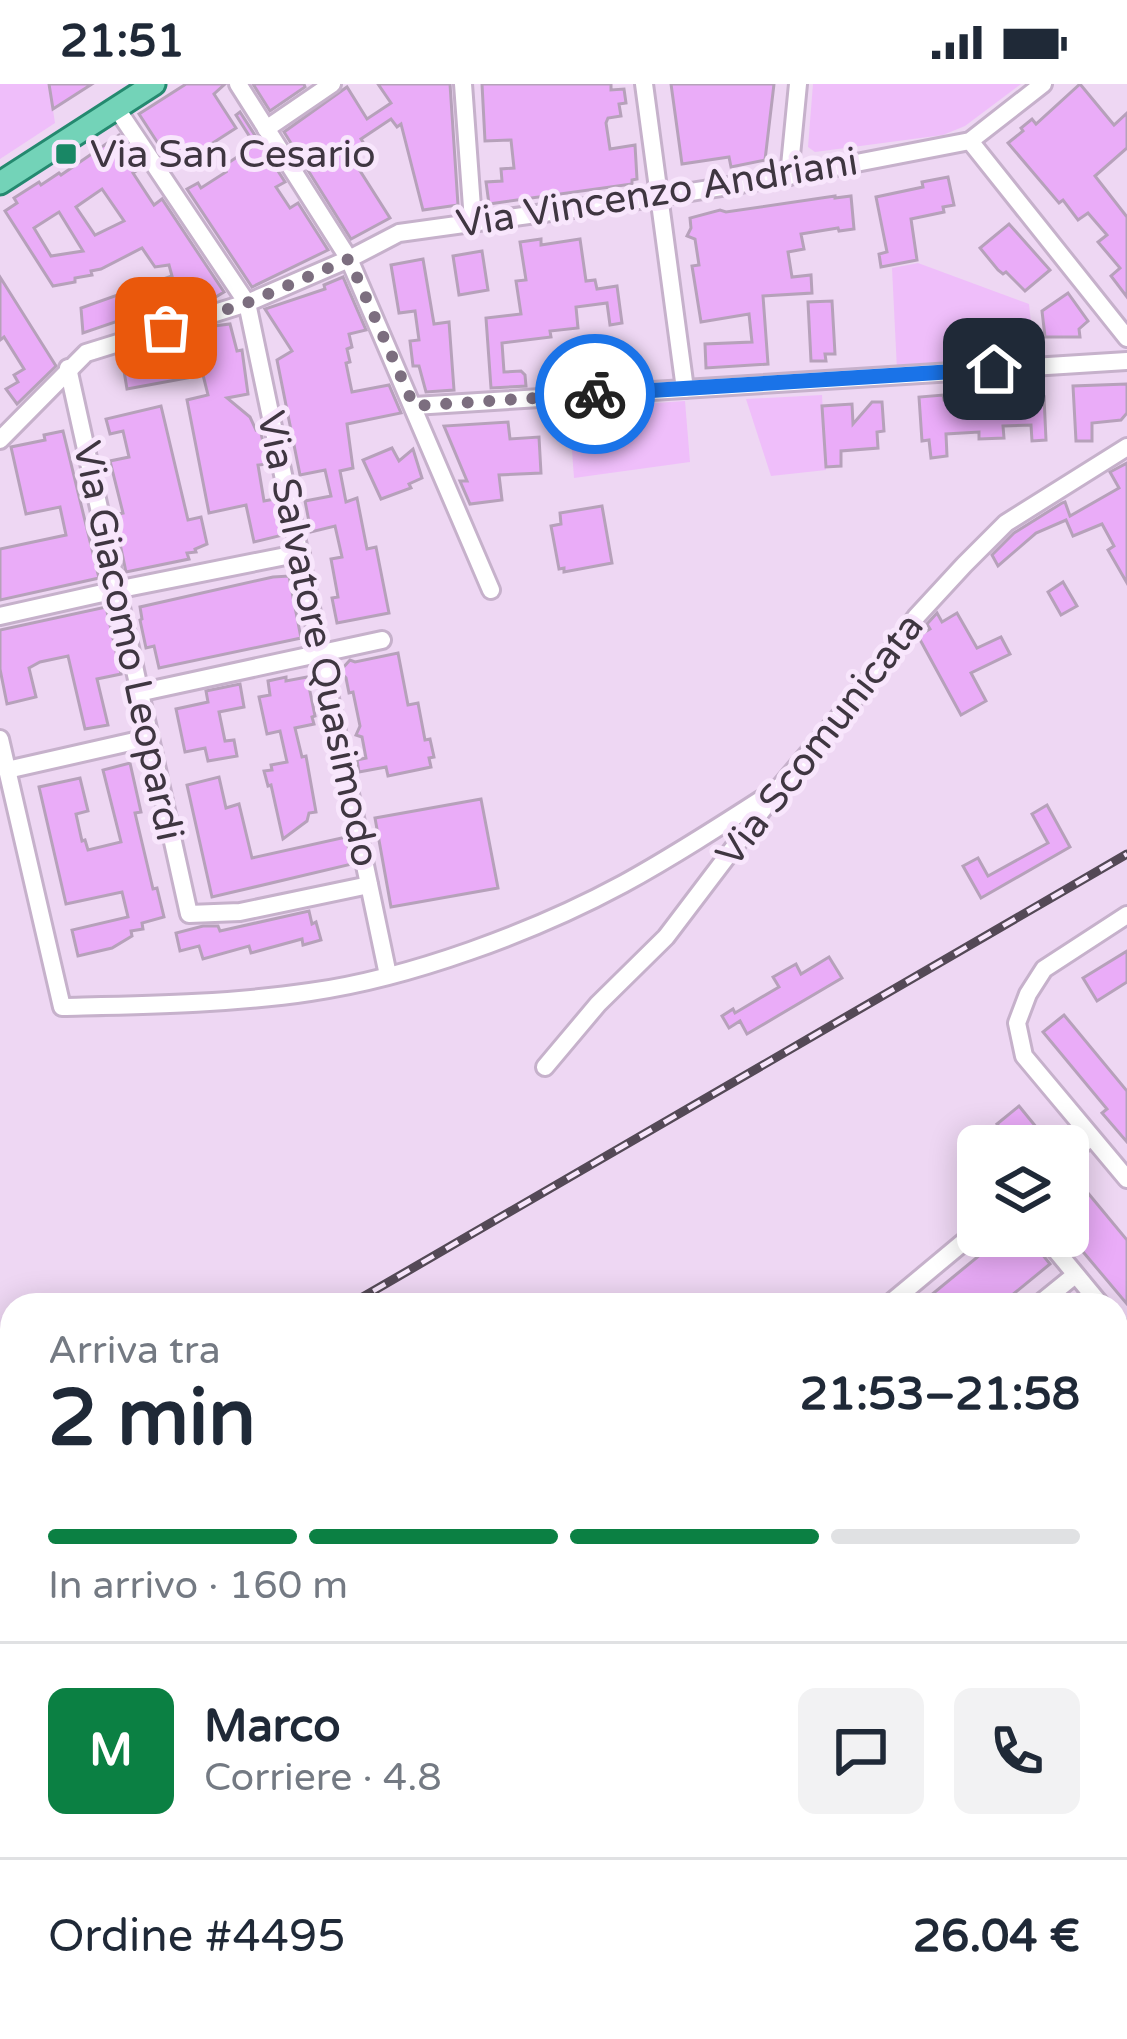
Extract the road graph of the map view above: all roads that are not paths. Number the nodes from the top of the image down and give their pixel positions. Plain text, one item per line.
1 (154, 84) edge
2 (238, 84) edge
3 (332, 84) edge
4 (464, 84) edge
5 (644, 84) edge
6 (798, 84) edge
7 (1043, 84) edge
8 (116, 109) junction
9 (266, 129) junction
10 (970, 141) junction
11 (789, 176) junction
12 (0, 184) edge
13 (660, 197) junction
14 (473, 221) junction
15 (349, 259) junction
16 (247, 303) junction
17 (1127, 338) edge
18 (1127, 361) edge
19 (68, 368) junction
20 (685, 389) junction
21 (414, 406) junction
22 (0, 440) edge
23 (1127, 447) edge
24 (301, 553) junction
25 (116, 590) junction
26 (491, 590) dead end
27 (0, 616) edge
28 (382, 640) dead end
29 (320, 652) junction
30 (138, 693) junction
31 (148, 738) junction
32 (0, 739) edge
33 (7, 770) junction
34 (779, 788) junction
35 (369, 885) junction
36 (1127, 915) edge
37 (388, 974) junction
38 (545, 1067) dead end
39 (1091, 1137) joint
40 (1127, 1179) edge
41 (957, 1248) edge
42 (1061, 1257) edge
43 (1076, 1275) junction
44 (902, 1293) edge
45 (1053, 1293) edge
46 (1091, 1293) edge

1 - 8 main road
2 - 9 street
3 - 9 street
4 - 14 street
5 - 13 street
6 - 11 street
7 - 10 street
8 - 12 main road
8 - 16 street
9 - 15 street
10 - 11 street, Via Vincenzo Andriani
10 - 17 street
11 - 13 street, Via Vincenzo Andriani
13 - 14 street, Via Vincenzo Andriani
13 - 20 street
14 - 15 street, Via Vincenzo Andriani
15 - 16 street, Via Vincenzo Andriani
15 - 21 street
16 - 19 street, Via Vincenzo Andriani
16 - 24 street, Via Salvatore Quasimodo
18 - 20 street
19 - 22 street
19 - 25 street, Via Giacomo Leopardi
20 - 21 street
21 - 26 street
23 - 34 street, Via Scomunicata
24 - 25 street
24 - 29 street, Via Salvatore Quasimodo
25 - 27 street
25 - 30 street, Via Giacomo Leopardi
28 - 29 street
29 - 30 street
29 - 35 street, Via Salvatore Quasimodo
30 - 31 street, Via Giacomo Leopardi
31 - 33 street
31 - 35 street, Via Giacomo Leopardi
32 - 33 street
33 - 37 street
34 - 37 street
34 - 38 street, Via Scomunicata
35 - 37 street, Via Salvatore Quasimodo
36 - 39 street
39 - 40 street
41 - 44 street
42 - 43 street
43 - 45 street
43 - 46 street

